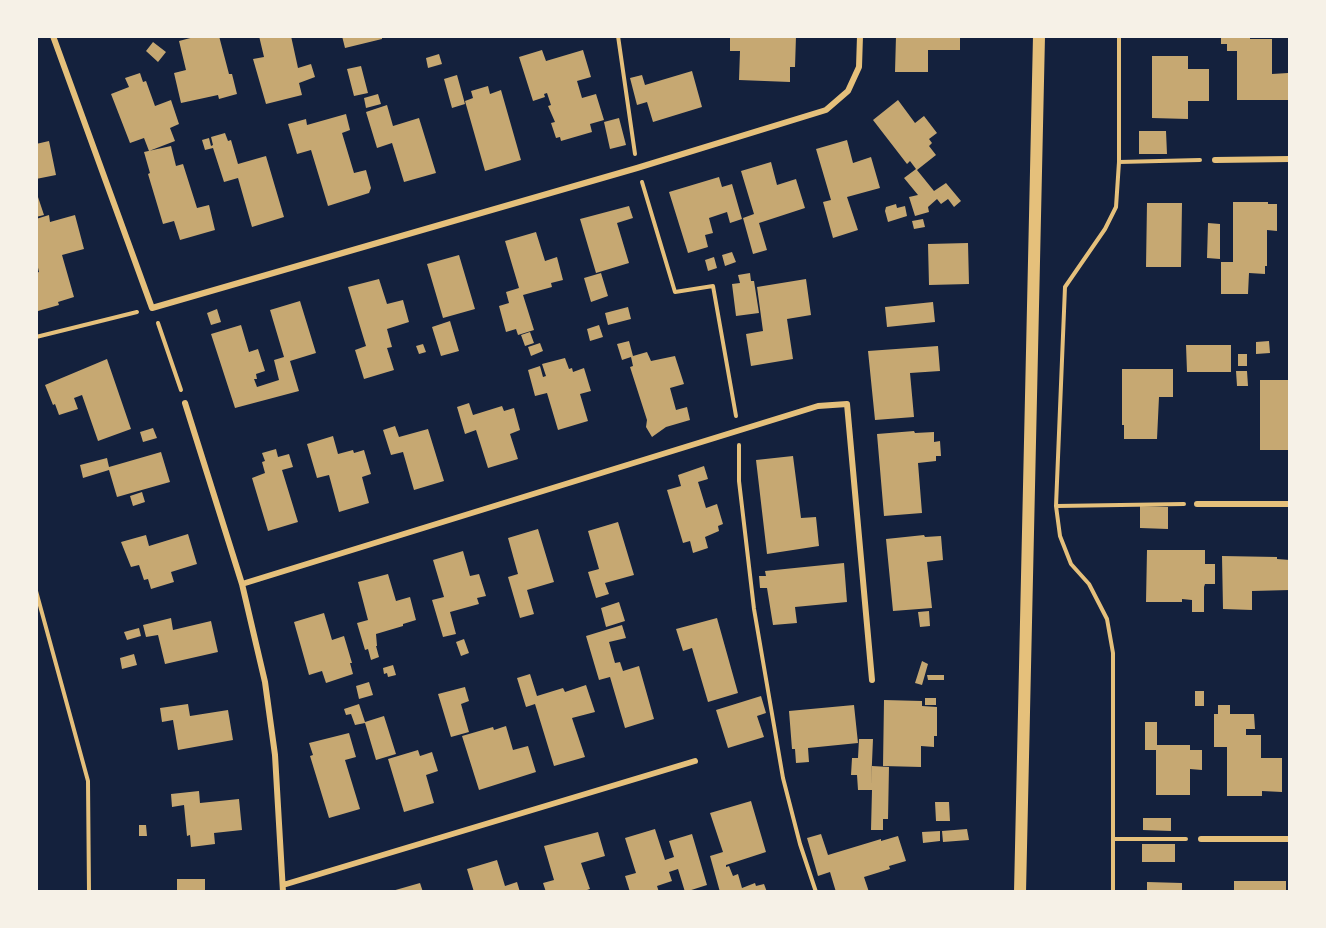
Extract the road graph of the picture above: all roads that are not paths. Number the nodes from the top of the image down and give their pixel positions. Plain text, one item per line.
1 (52, 36) edge
2 (860, 36) edge
3 (1040, 36) edge
4 (1290, 159) edge
5 (1215, 160) road end
6 (185, 403) road end
7 (1197, 504) road end
8 (1290, 504) edge
9 (242, 584) junction
10 (872, 680) dead end
11 (695, 761) dead end
12 (1202, 839) road end
13 (1290, 839) edge
14 (284, 888) edge
15 (1020, 892) edge

1 - 2 street
3 - 15 main road
4 - 5 street
6 - 9 street
7 - 8 street
9 - 10 street
9 - 14 street
11 - 14 street
12 - 13 street

